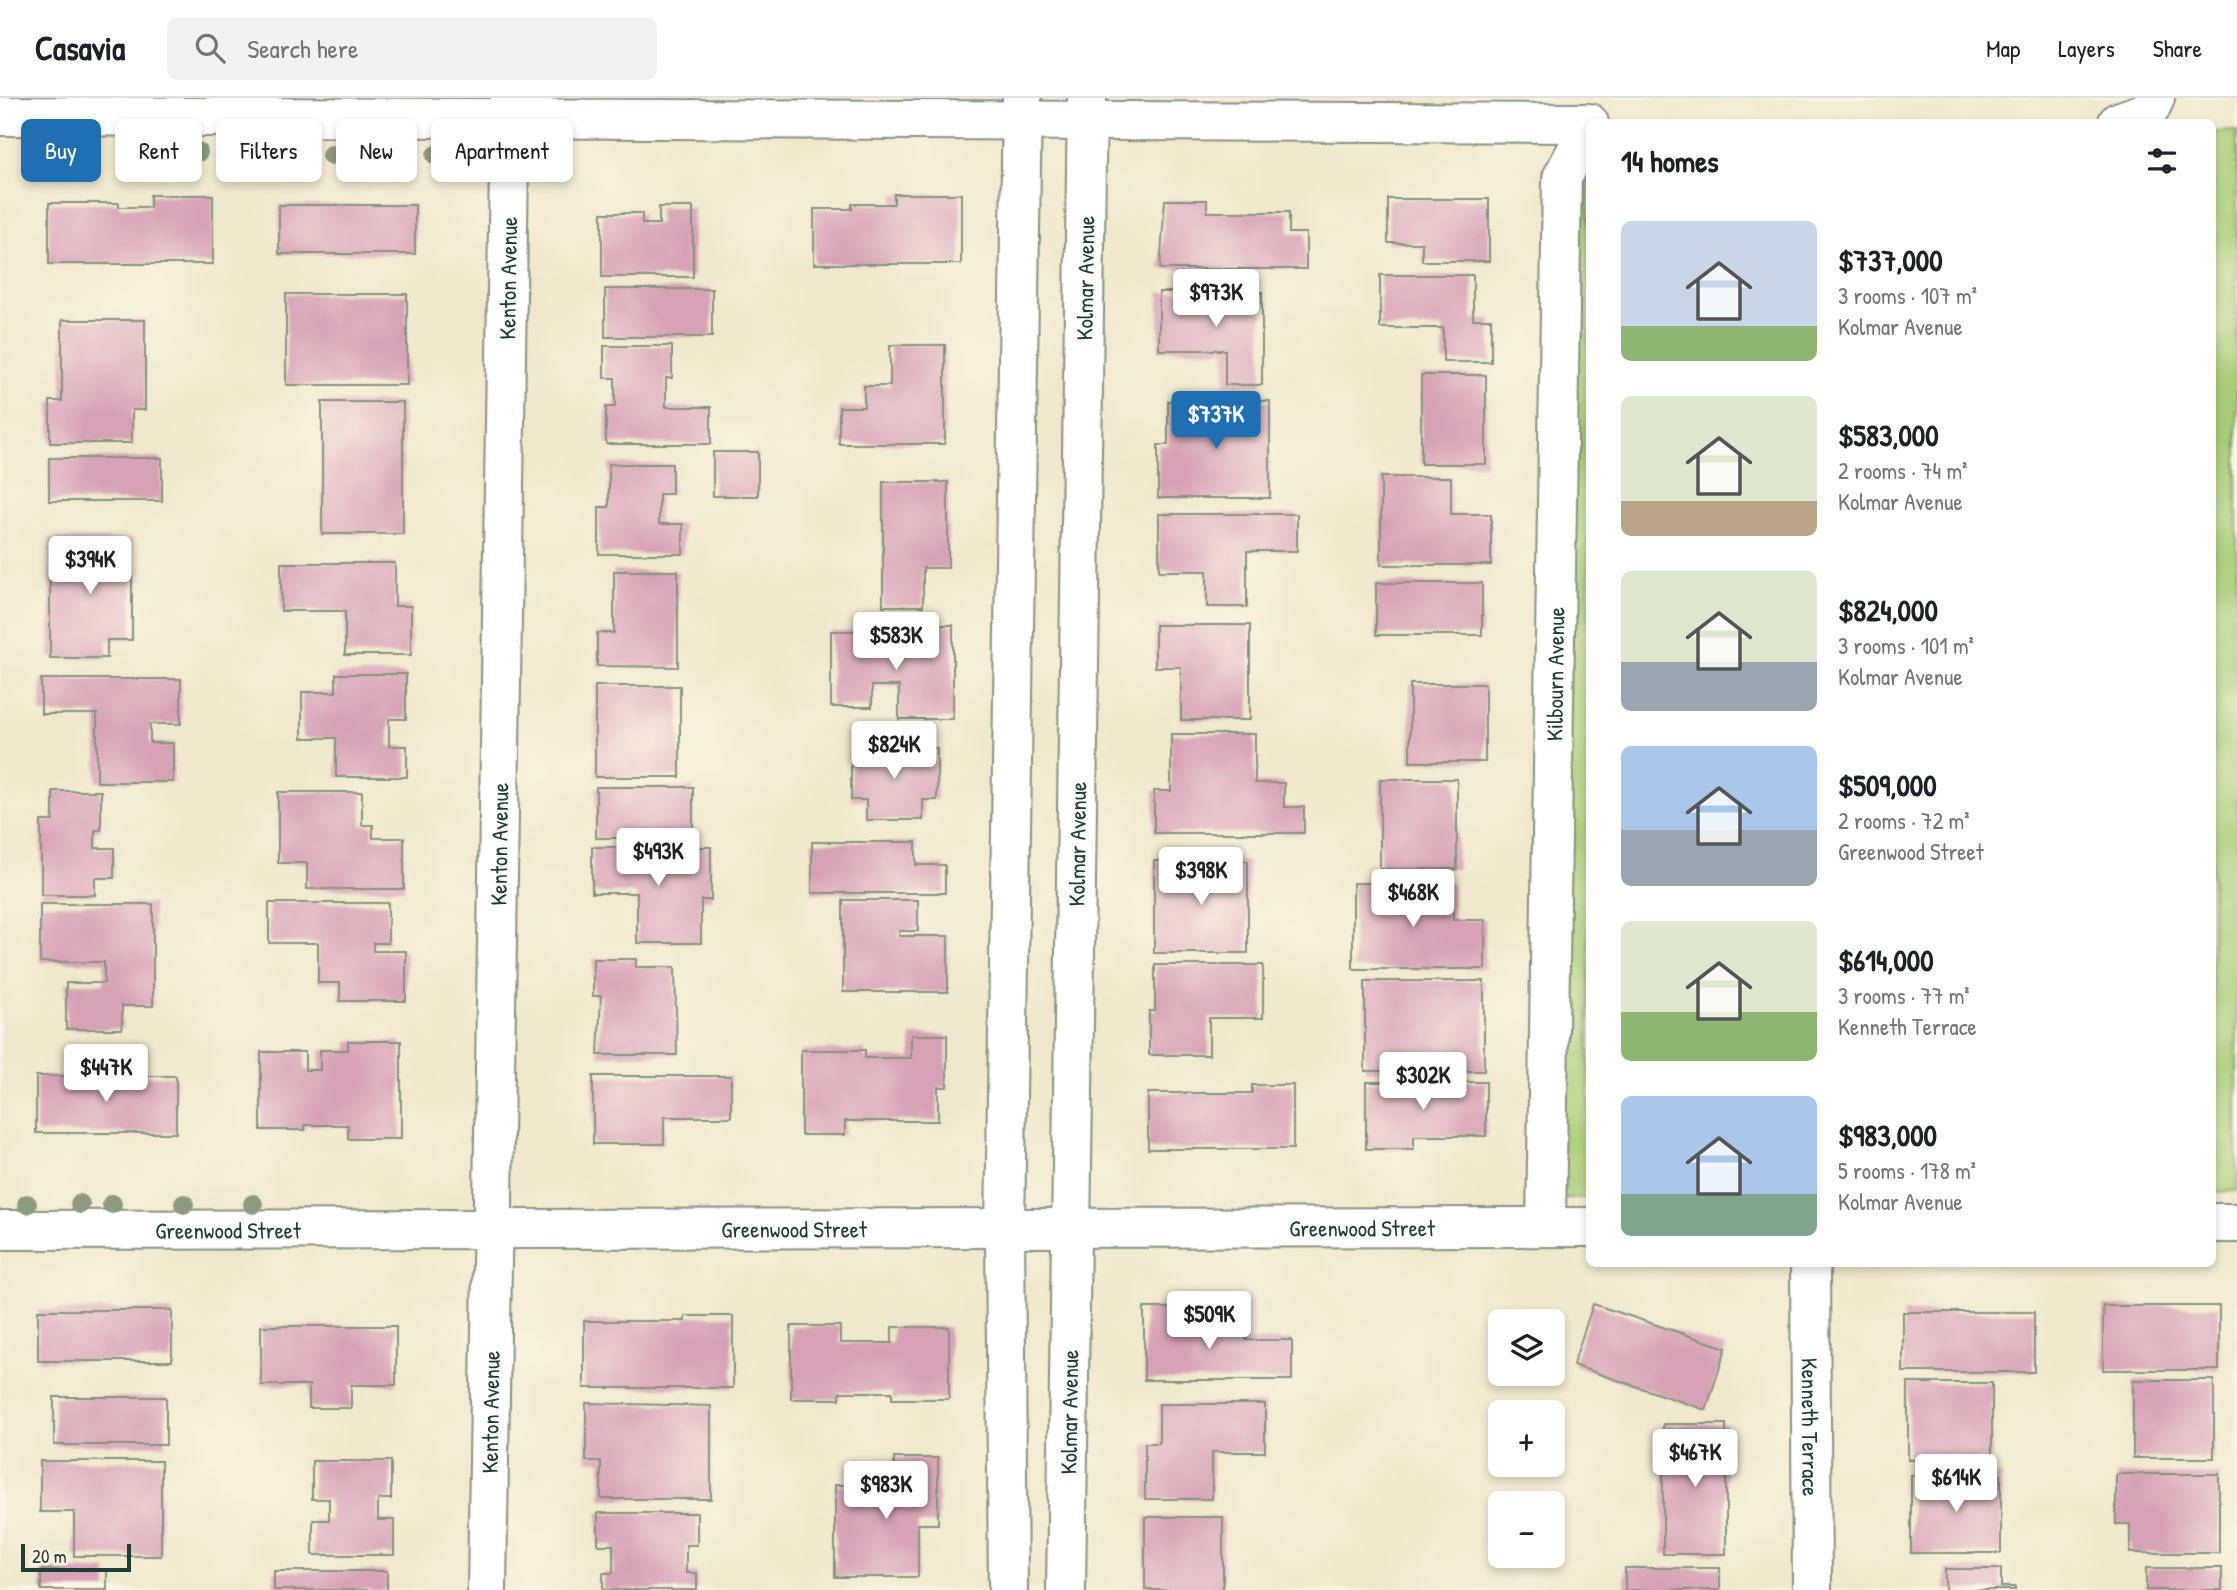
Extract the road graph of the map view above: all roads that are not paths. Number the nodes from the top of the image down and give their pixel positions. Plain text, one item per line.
1 (1604, 98) edge
2 (510, 107) edge
3 (1022, 110) edge
4 (1087, 110) edge
5 (0, 116) edge
6 (1593, 119) edge
7 (1586, 124) edge
8 (1586, 132) edge
9 (2216, 1223) edge
10 (2237, 1223) edge
11 (492, 1227) junction
12 (1546, 1227) junction
13 (1586, 1227) edge
14 (1073, 1229) junction
15 (0, 1230) edge
16 (1005, 1230) junction
17 (1810, 1267) edge
18 (487, 1590) edge
19 (1008, 1590) edge
20 (1066, 1590) edge
21 (1812, 1590) edge

1 - 6 street, Kilbourn Avenue
2 - 3 street
2 - 5 street
2 - 11 street, Kenton Avenue
3 - 4 street
3 - 16 street
4 - 7 street
4 - 14 street, Kolmar Avenue
8 - 12 street, Kilbourn Avenue
9 - 10 street
11 - 15 street, Greenwood Street
11 - 16 street, Greenwood Street
11 - 18 street, Kenton Avenue
12 - 13 street, Greenwood Street
12 - 14 street, Greenwood Street
14 - 16 street, Greenwood Street
14 - 20 street, Kolmar Avenue
16 - 19 street
17 - 21 street, Kenneth Terrace

